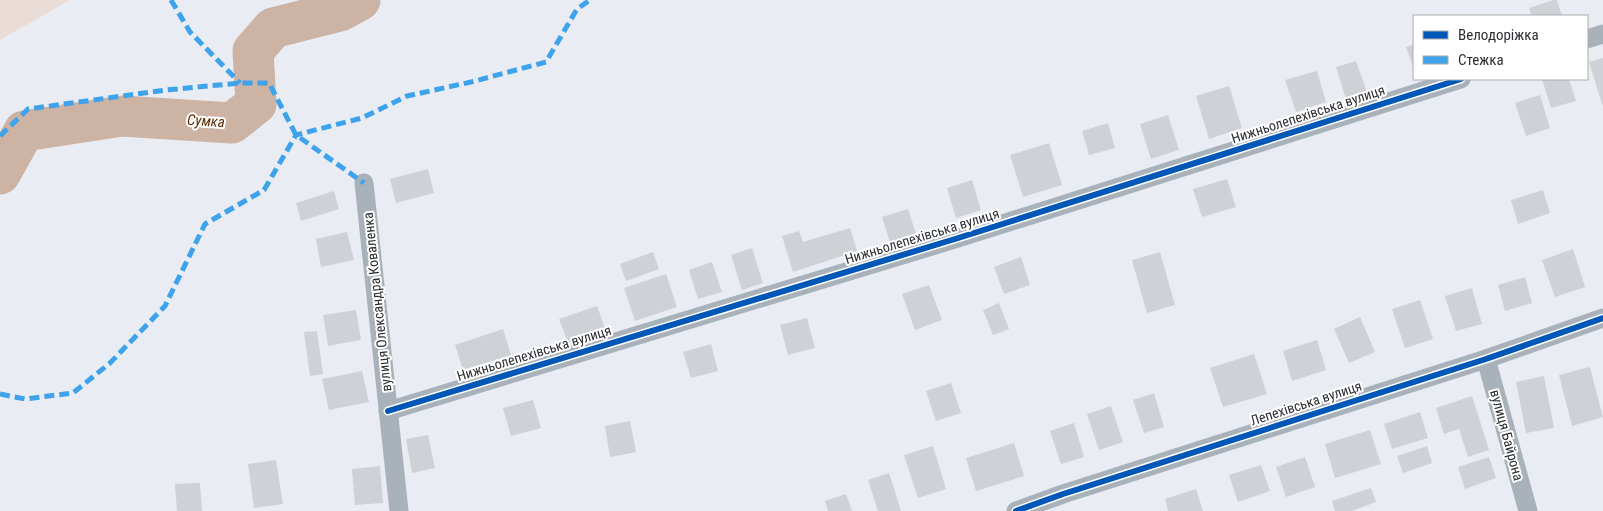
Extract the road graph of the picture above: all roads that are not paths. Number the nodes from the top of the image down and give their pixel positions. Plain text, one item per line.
1 (1603, 34) edge
2 (1588, 39) edge
3 (1458, 80) edge
4 (364, 183) dead end
5 (1603, 318) edge
6 (1486, 359) junction
7 (388, 411) junction
8 (399, 511) edge
9 (1016, 511) edge
10 (1528, 511) edge

1 - 2 street
3 - 7 street, Нижньолепехівська вулиця
4 - 7 street, вулиця Олександра Коваленка
5 - 6 street, Лепехівська вулиця
6 - 9 street, Лепехівська вулиця
6 - 10 street, вулиця Байрона
7 - 8 street, вулиця Олександра Коваленка

